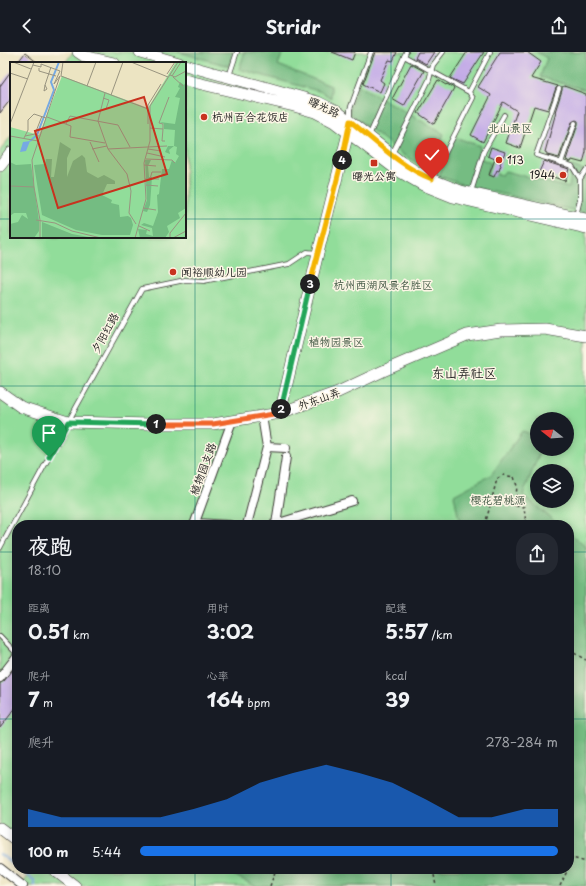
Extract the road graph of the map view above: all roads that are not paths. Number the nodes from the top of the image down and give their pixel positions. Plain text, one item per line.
1 (140, 52) edge
2 (237, 52) edge
3 (371, 52) edge
4 (443, 52) edge
5 (490, 52) edge
6 (405, 54) edge
7 (82, 56) edge
8 (109, 62) edge
9 (175, 62) edge
10 (186, 64) edge
11 (432, 71) junction
12 (229, 77) junction
13 (186, 80) edge
14 (559, 89) dead end
15 (469, 92) junction
16 (504, 115) dead end
17 (350, 121) junction
18 (575, 122) dead end
19 (348, 133) junction
20 (368, 136) junction
21 (10, 153) edge
22 (392, 154) junction
23 (561, 163) junction
24 (0, 166) edge
25 (586, 170) edge
26 (432, 179) junction
27 (580, 179) junction
28 (470, 193) junction
29 (581, 218) edge
30 (586, 228) edge
31 (318, 252) junction
32 (586, 336) edge
33 (0, 392) edge
34 (280, 413) junction
35 (262, 416) junction
36 (232, 421) junction
37 (68, 422) junction
38 (267, 447) junction
39 (286, 448) dead end
40 (286, 457) dead end
41 (352, 501) dead end
42 (15, 520) edge
43 (196, 520) edge
44 (248, 520) edge
45 (275, 520) edge
46 (288, 520) edge
47 (12, 526) edge
48 (0, 548) edge
49 (0, 636) edge
50 (12, 649) edge
51 (12, 662) edge
52 (0, 678) edge
53 (0, 828) edge
54 (12, 837) edge
55 (0, 868) edge
56 (59, 874) edge
57 (23, 886) edge
58 (75, 886) edge

1 - 9 main road
2 - 12 lane
3 - 17 lane
4 - 11 lane
5 - 15 lane
6 - 11 lane
6 - 20 lane
7 - 8 main road
10 - 12 main road, 曙光路
11 - 15 lane
11 - 22 lane
12 - 17 main road, 曙光路
13 - 19 main road, 曙光路
14 - 23 lane
15 - 26 lane
16 - 28 lane
17 - 19 lane
17 - 20 main road, 曙光路
18 - 23 lane
19 - 30 main road, 曙光路
19 - 31 main road
20 - 22 main road, 曙光路
21 - 24 main road
22 - 26 main road, 曙光路
23 - 27 lane
25 - 27 lane
26 - 28 main road, 曙光路
27 - 29 lane
28 - 29 main road, 曙光路
31 - 34 main road
31 - 37 lane, 夕阳红路
32 - 34 main road, 外东山弄
33 - 37 main road, 外东山弄
34 - 35 main road, 外东山弄
35 - 36 main road, 外东山弄
35 - 38 street
36 - 37 main road, 外东山弄
36 - 43 street, 植物园支路
37 - 42 lane, 夕阳红路
38 - 39 street
38 - 44 street
40 - 45 street
41 - 46 street
47 - 48 lane, 夕阳红路
49 - 50 lane
51 - 52 street
53 - 54 main road
55 - 57 street
56 - 58 main road

